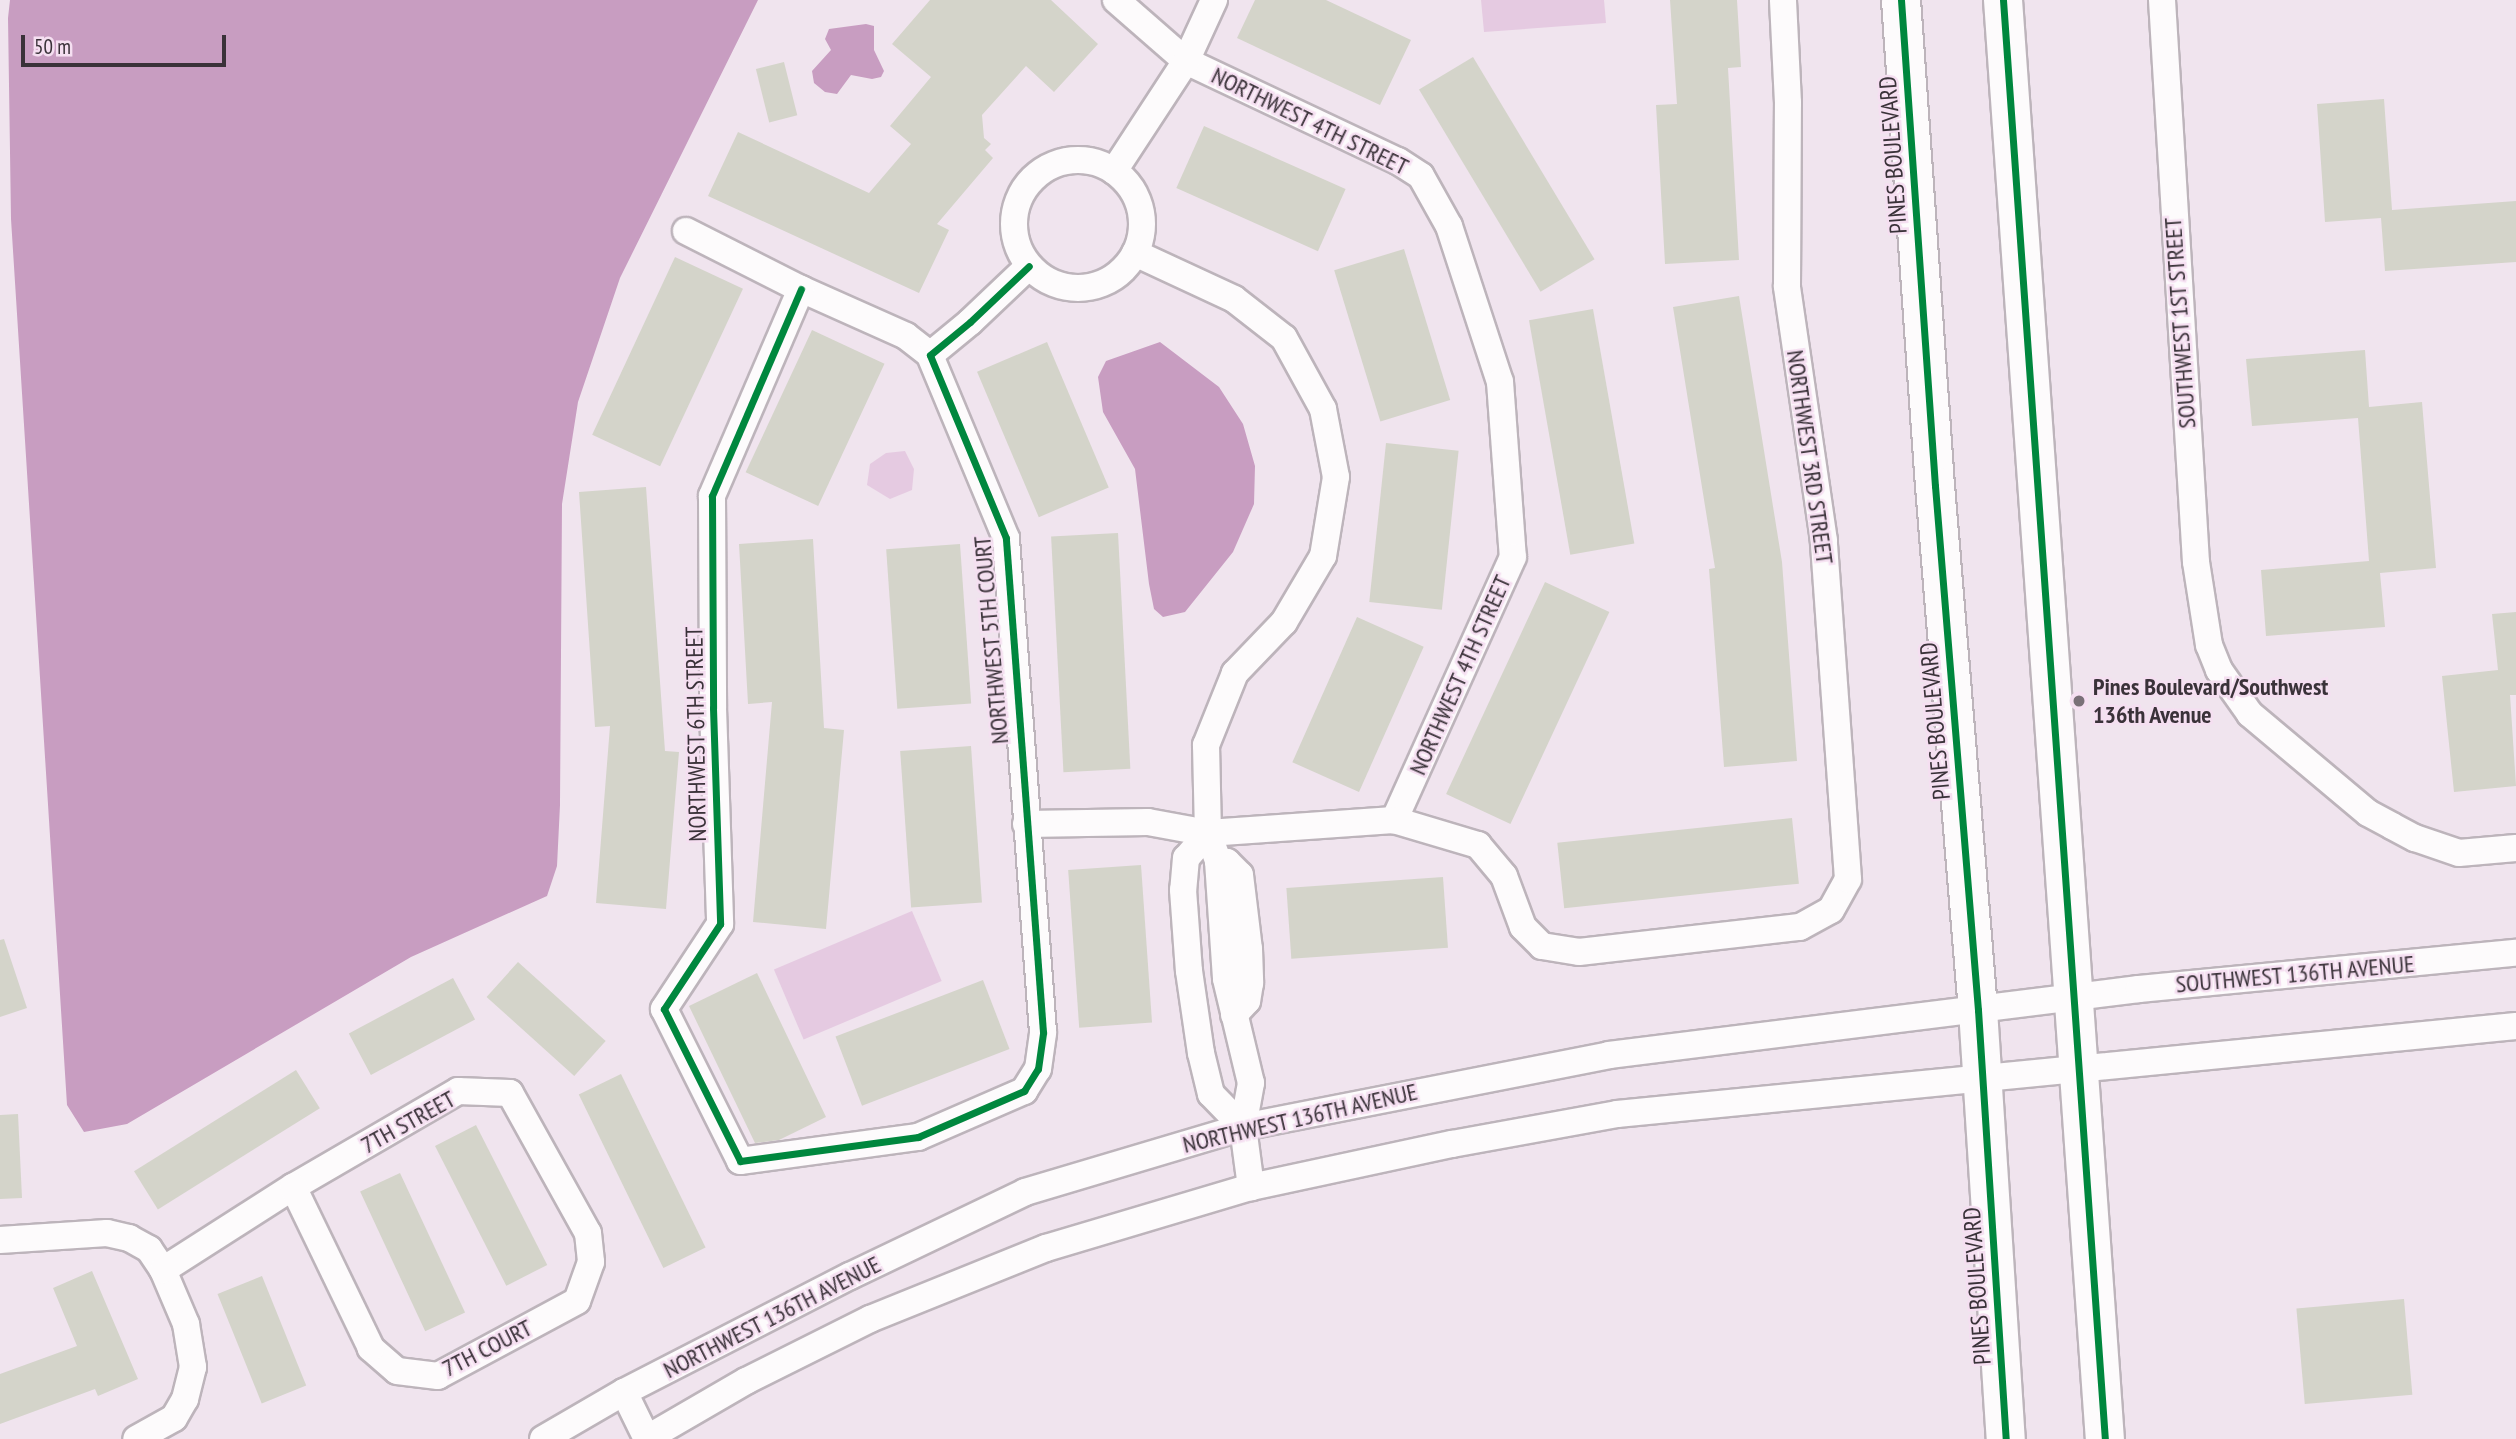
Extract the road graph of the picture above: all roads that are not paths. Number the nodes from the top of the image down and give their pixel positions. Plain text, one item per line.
1 (1116, 0) edge
2 (1214, 0) edge
3 (1783, 0) edge
4 (1901, 0) edge
5 (2003, 0) edge
6 (2162, 0) edge
7 (1186, 61) junction
8 (1114, 171) junction
9 (686, 231) dead end
10 (1135, 253) junction
11 (1029, 266) junction
12 (801, 289) junction
13 (930, 355) junction
14 (1395, 820) junction
15 (1026, 824) junction
16 (1208, 833) junction
17 (2516, 848) edge
18 (1218, 861) junction
19 (1220, 920) junction
20 (1185, 924) junction
21 (2516, 953) edge
22 (2075, 998) junction
23 (1978, 1010) junction
24 (1234, 1015) junction
25 (2516, 1026) edge
26 (2080, 1068) junction
27 (1038, 1069) joint
28 (1982, 1079) junction
29 (1243, 1127) junction
30 (293, 1187) junction
31 (1251, 1187) junction
32 (0, 1240) edge
33 (591, 1262) joint
34 (163, 1270) junction
35 (624, 1392) junction
36 (136, 1439) edge
37 (543, 1439) edge
38 (647, 1439) edge
39 (2006, 1439) edge
40 (2105, 1439) edge

1 - 7 street, NORTHWEST 4TH STREET
2 - 7 street
3 - 14 street, NORTHWEST 3RD STREET
4 - 23 highway, PINES BOULEVARD
5 - 22 highway
6 - 17 street, SOUTHWEST 1ST STREET
7 - 8 street
7 - 14 street, NORTHWEST 4TH STREET
8 - 10 street
8 - 11 street
9 - 12 street
10 - 11 street
10 - 16 street
11 - 13 street
12 - 13 street
12 - 27 street, NORTHWEST 6TH STREET
13 - 15 street, NORTHWEST 5TH COURT
14 - 16 street
15 - 16 street
15 - 27 street, NORTHWEST 5TH COURT
16 - 18 street
16 - 20 street
18 - 19 street
18 - 24 street
19 - 20 street
19 - 24 street
20 - 29 street
21 - 22 street, SOUTHWEST 136TH AVENUE
22 - 23 street, NORTHWEST 136TH AVENUE
22 - 26 highway
23 - 28 highway, PINES BOULEVARD
23 - 29 street, NORTHWEST 136TH AVENUE
24 - 29 street
25 - 26 street
26 - 28 street, NORTHWEST 136TH AVENUE
26 - 40 highway
28 - 31 street, NORTHWEST 136TH AVENUE
28 - 39 highway, PINES BOULEVARD
29 - 31 street
29 - 35 street, NORTHWEST 136TH AVENUE
30 - 33 street, 7TH STREET
30 - 33 street, 7TH COURT
30 - 34 street
31 - 38 street, NORTHWEST 136TH AVENUE
32 - 34 street
34 - 36 street
35 - 37 street, NORTHWEST 136TH AVENUE
35 - 38 street

